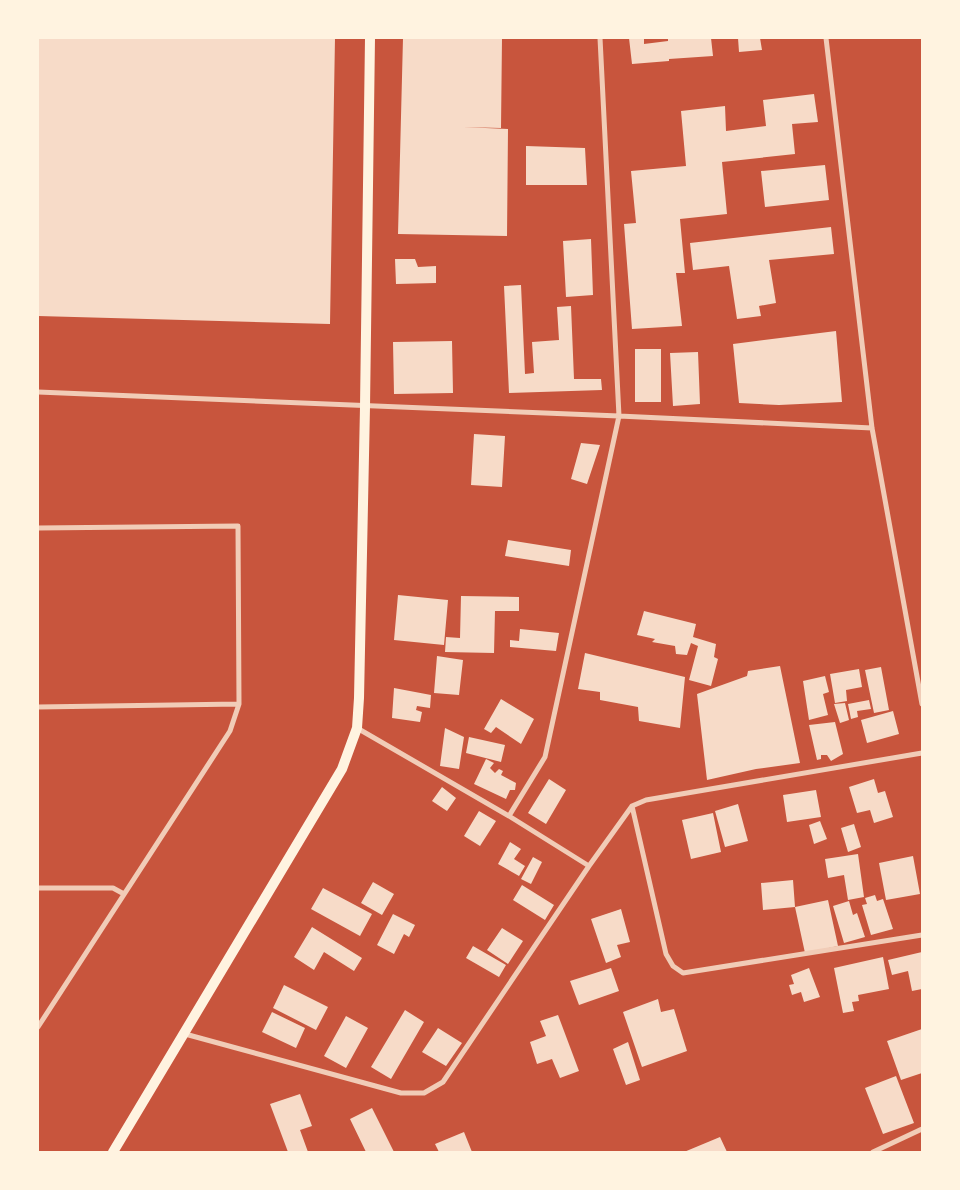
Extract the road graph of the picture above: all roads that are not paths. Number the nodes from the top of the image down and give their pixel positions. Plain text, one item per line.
1 (370, 38) edge
2 (600, 38) edge
3 (826, 38) edge
4 (38, 392) edge
5 (366, 407) junction
6 (620, 416) junction
7 (872, 428) junction
8 (38, 528) edge
9 (239, 704) junction
10 (922, 704) edge
11 (38, 707) edge
12 (357, 728) junction
13 (922, 753) edge
14 (632, 806) junction
15 (509, 816) junction
16 (589, 866) junction
17 (38, 888) edge
18 (124, 894) junction
19 (922, 935) edge
20 (38, 1027) edge
21 (185, 1034) junction
22 (922, 1129) edge
23 (113, 1152) edge
24 (873, 1152) edge

1 - 5 main road
2 - 6 street
3 - 7 street
4 - 5 street
5 - 6 street
5 - 12 main road
6 - 7 street
6 - 15 street
7 - 10 street
8 - 9 street
9 - 11 street
9 - 18 street
12 - 15 street
12 - 21 main road
13 - 14 street
14 - 16 street
14 - 19 street
15 - 16 street
16 - 21 street
17 - 18 street
18 - 20 street
21 - 23 main road
22 - 24 street

